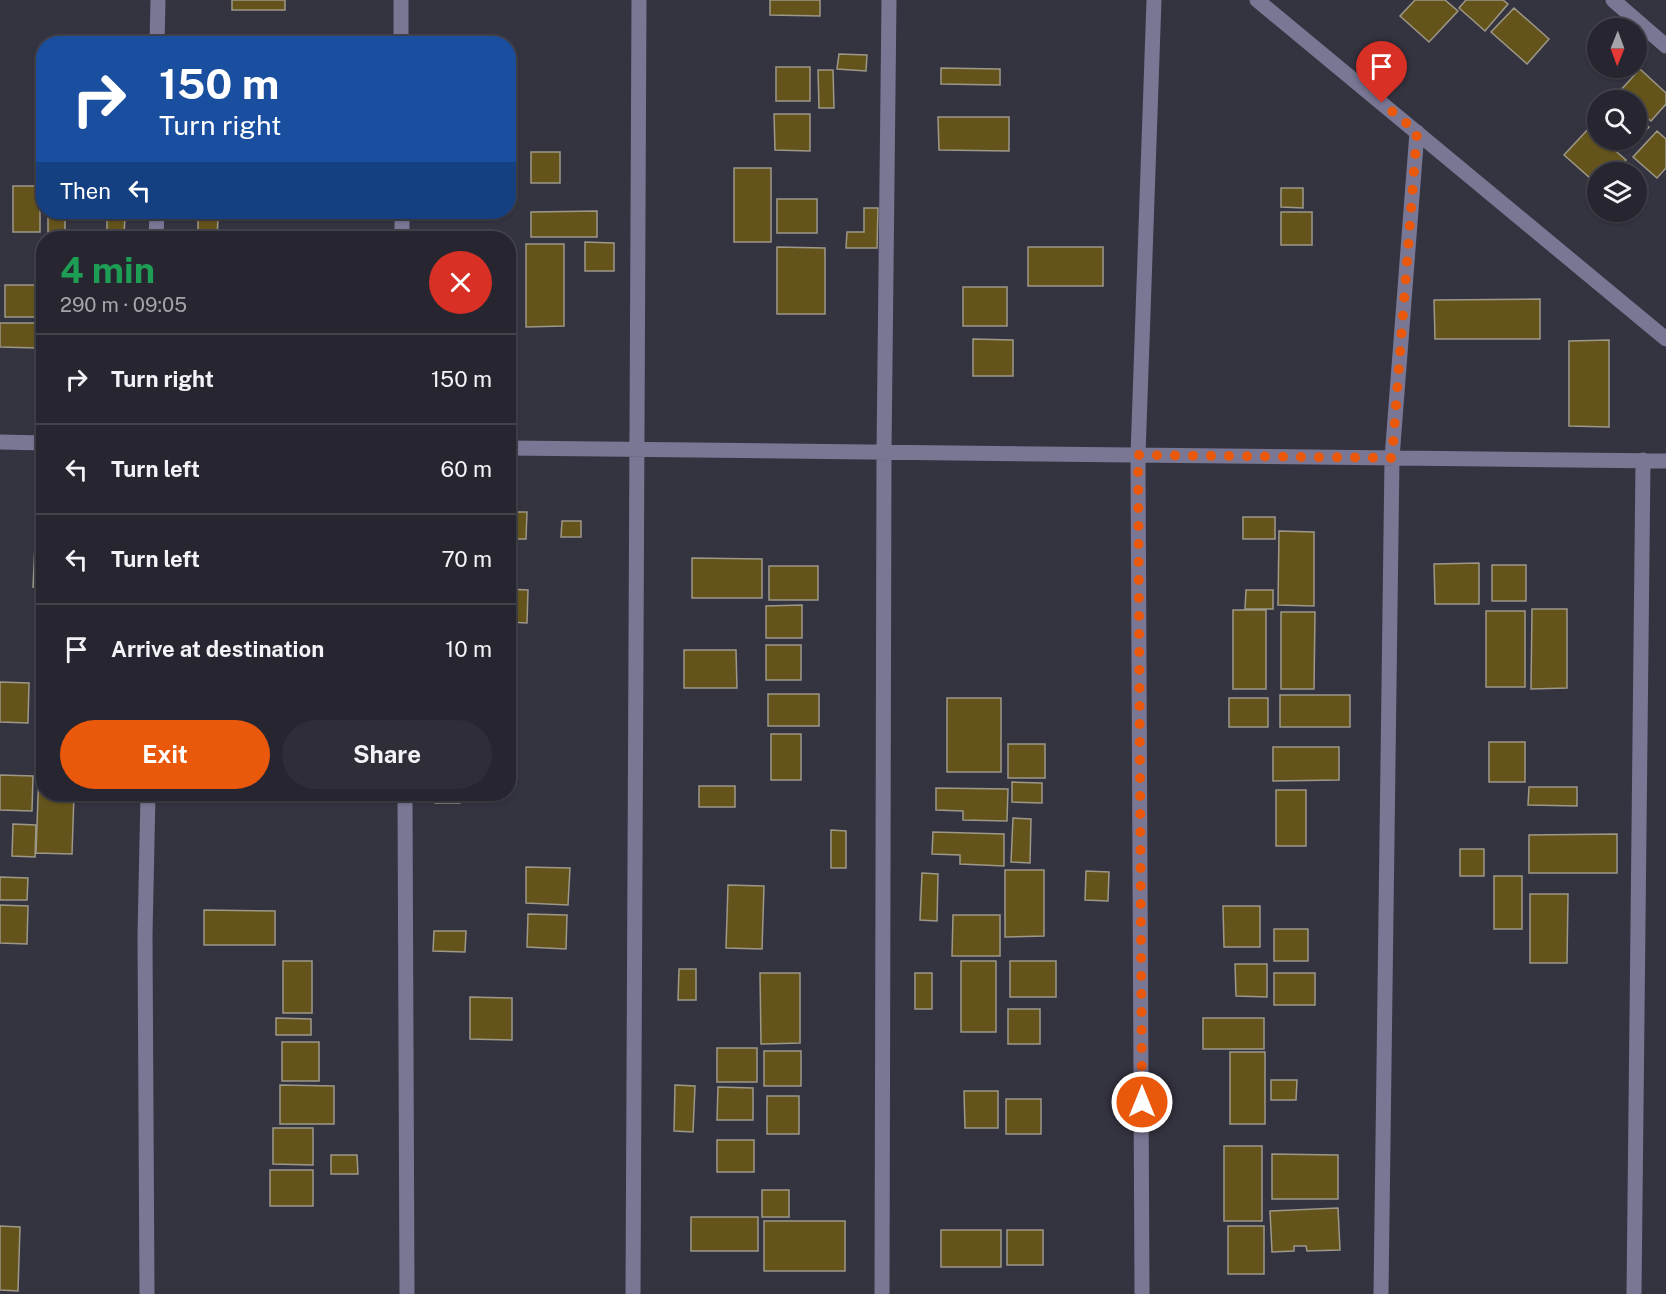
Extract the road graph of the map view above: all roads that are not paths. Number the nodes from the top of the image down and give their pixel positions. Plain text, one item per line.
1 (158, 0) edge
2 (401, 0) edge
3 (639, 0) edge
4 (889, 0) edge
5 (1154, 0) edge
6 (1257, 0) edge
7 (1613, 0) edge
8 (158, 36) edge
9 (401, 36) edge
10 (1666, 46) edge
11 (1417, 132) junction
12 (1666, 339) edge
13 (0, 442) edge
14 (36, 443) edge
15 (516, 448) edge
16 (637, 450) junction
17 (884, 452) junction
18 (1138, 455) junction
19 (1392, 458) junction
20 (1643, 460) junction
21 (1666, 461) edge
22 (148, 801) edge
23 (405, 801) edge
24 (147, 1294) edge
25 (407, 1294) edge
26 (633, 1294) edge
27 (882, 1294) edge
28 (1142, 1294) edge
29 (1381, 1294) edge
30 (1634, 1294) edge

1 - 8 street
2 - 9 street
3 - 16 street
4 - 17 street
5 - 18 street
6 - 11 street
7 - 10 street
11 - 12 street
11 - 19 street
13 - 14 street
15 - 16 street
16 - 17 street
16 - 26 street
17 - 18 street
17 - 27 street
18 - 19 street
18 - 28 street
19 - 20 street
19 - 29 street
20 - 21 street
20 - 30 street
22 - 24 street
23 - 25 street

